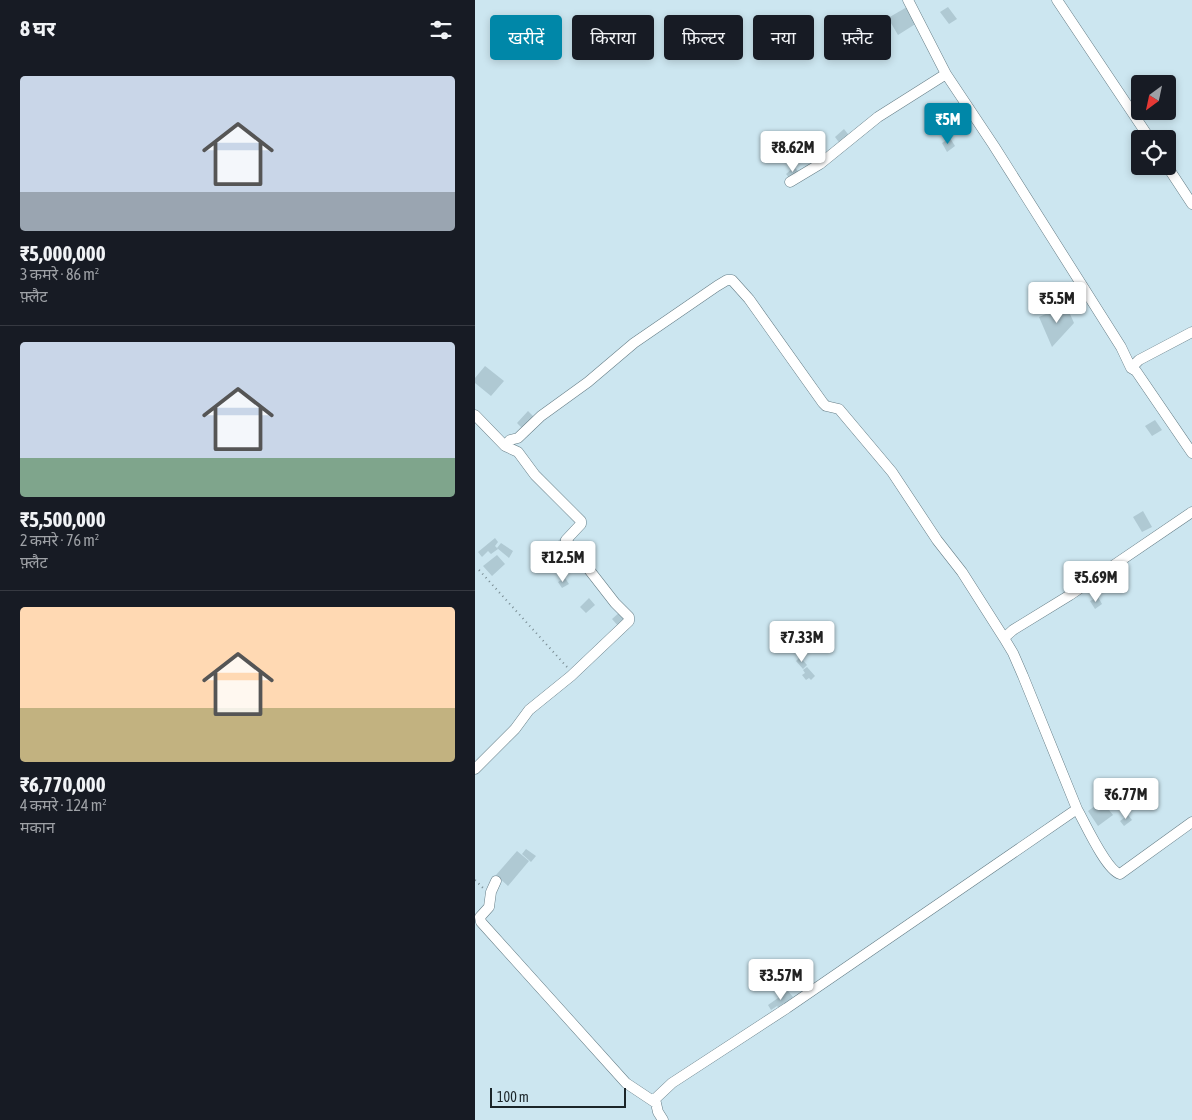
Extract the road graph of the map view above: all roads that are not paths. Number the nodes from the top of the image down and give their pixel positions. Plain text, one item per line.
1 (908, 0) edge
2 (1057, 0) edge
3 (946, 74) junction
4 (1144, 130) edge
5 (1173, 175) edge
6 (790, 182) dead end
7 (1192, 204) edge
8 (1192, 332) edge
9 (1131, 368) junction
10 (475, 415) edge
11 (505, 446) junction
12 (1192, 453) edge
13 (1192, 512) edge
14 (1004, 638) junction
15 (475, 769) edge
16 (1077, 809) junction
17 (1192, 822) edge
18 (497, 881) dead end
19 (655, 1103) junction
20 (663, 1120) edge

1 - 3 street
2 - 4 street
3 - 6 street
3 - 9 street
5 - 7 street
8 - 9 street
9 - 12 street
10 - 11 street
11 - 14 street
11 - 15 street
13 - 14 street
14 - 16 street
16 - 17 street
16 - 19 street
18 - 19 street
19 - 20 street

